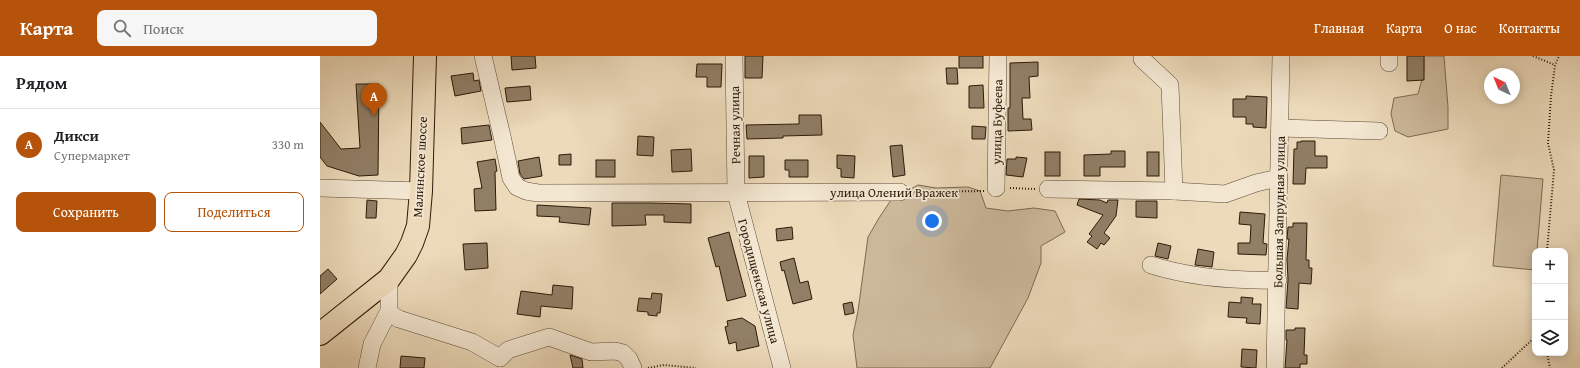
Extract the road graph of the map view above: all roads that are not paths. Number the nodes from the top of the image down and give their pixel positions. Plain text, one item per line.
1 (425, 56) edge
2 (483, 56) edge
3 (734, 56) edge
4 (998, 56) edge
5 (1281, 56) edge
6 (1142, 59) dead end
7 (1280, 128) junction
8 (1379, 131) dead end
9 (1278, 178) junction
10 (320, 188) edge
11 (996, 188) road end
12 (1048, 189) road end
13 (421, 191) junction
14 (1174, 191) junction
15 (900, 192) road end
16 (736, 193) junction
17 (1152, 265) dead end
18 (389, 279) junction
19 (1278, 280) junction
20 (389, 311) junction
21 (320, 334) edge
22 (502, 363) edge
23 (631, 364) edge
24 (367, 368) edge
25 (782, 368) edge
26 (1275, 368) edge

1 - 13 main road, Малинское шоссе
2 - 16 street, улица Олений Вражек
3 - 16 street, Речная улица
4 - 11 street, улица Буфеева
5 - 7 street, Большая Запрудная улица
6 - 14 street
7 - 8 street
7 - 9 street, Большая Запрудная улица
9 - 14 street
9 - 19 street, Большая Запрудная улица
10 - 13 street
12 - 14 street
13 - 18 main road, Малинское шоссе
15 - 16 street, улица Олений Вражек
16 - 25 street, Городищенская улица
17 - 19 street
18 - 20 street
18 - 21 main road, Малинское шоссе
19 - 26 street, Большая Запрудная улица
20 - 22 street
20 - 24 street
22 - 23 street

